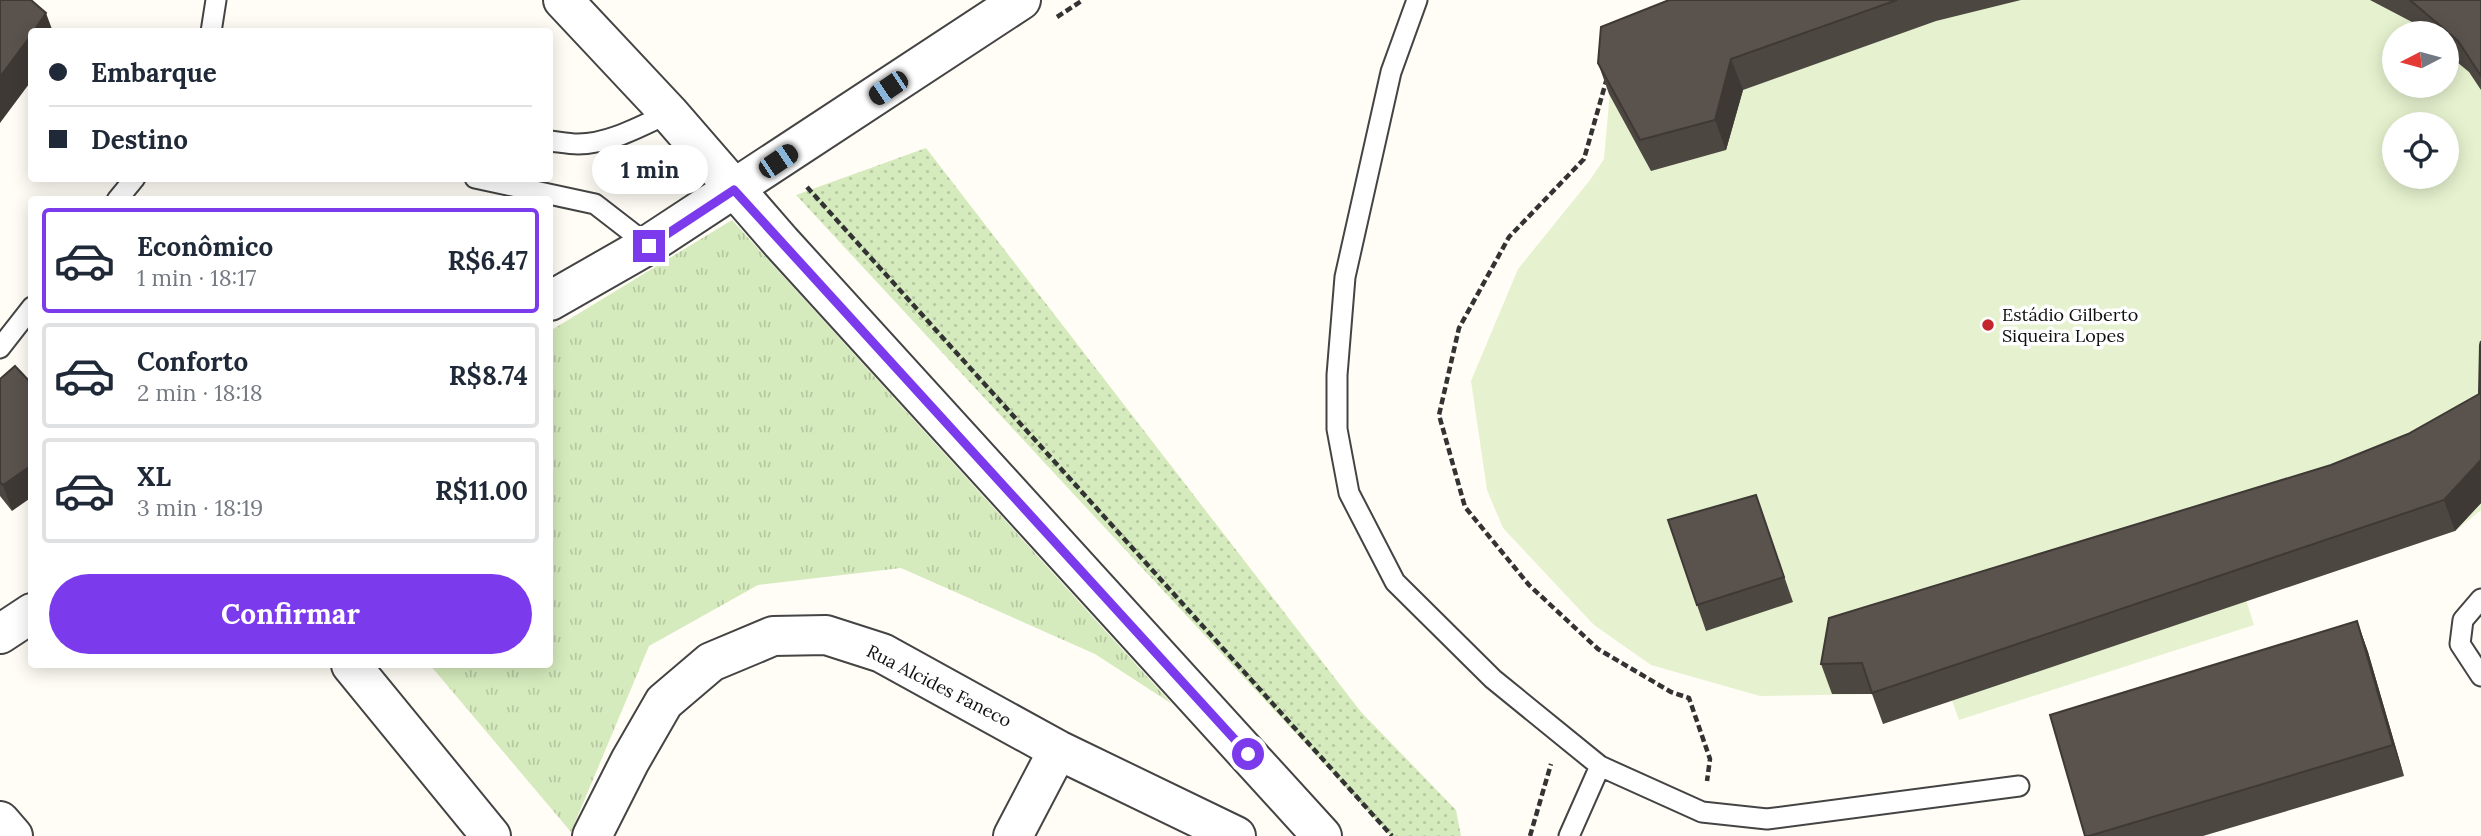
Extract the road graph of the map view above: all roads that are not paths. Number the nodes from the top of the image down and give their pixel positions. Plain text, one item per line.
1 (216, 0) edge
2 (563, 0) edge
3 (1417, 0) edge
4 (1035, 11) edge
5 (212, 28) edge
6 (669, 113) junction
7 (553, 141) edge
8 (132, 182) edge
9 (495, 182) edge
10 (734, 190) junction
11 (120, 196) edge
12 (649, 246) junction
13 (553, 299) edge
14 (28, 312) edge
15 (0, 348) edge
16 (2481, 599) edge
17 (28, 616) edge
18 (0, 634) edge
19 (353, 668) edge
20 (2481, 676) edge
21 (1058, 750) junction
22 (1600, 766) junction
23 (2019, 786) dead end
24 (0, 821) edge
25 (13, 836) edge
26 (491, 836) edge
27 (592, 836) edge
28 (1013, 836) edge
29 (1236, 836) edge
30 (1322, 836) edge
31 (1569, 836) edge

1 - 5 lane
2 - 6 street
3 - 22 lane
4 - 10 street
6 - 7 lane
6 - 10 street
8 - 11 lane
9 - 12 lane
10 - 12 street
10 - 30 street
12 - 13 street
14 - 15 lane
16 - 20 lane
17 - 18 street
19 - 26 street
21 - 27 street, Rua Alcides Faneco
21 - 28 street
21 - 29 street, Rua Alcides Faneco
22 - 23 lane
22 - 31 lane
24 - 25 street

